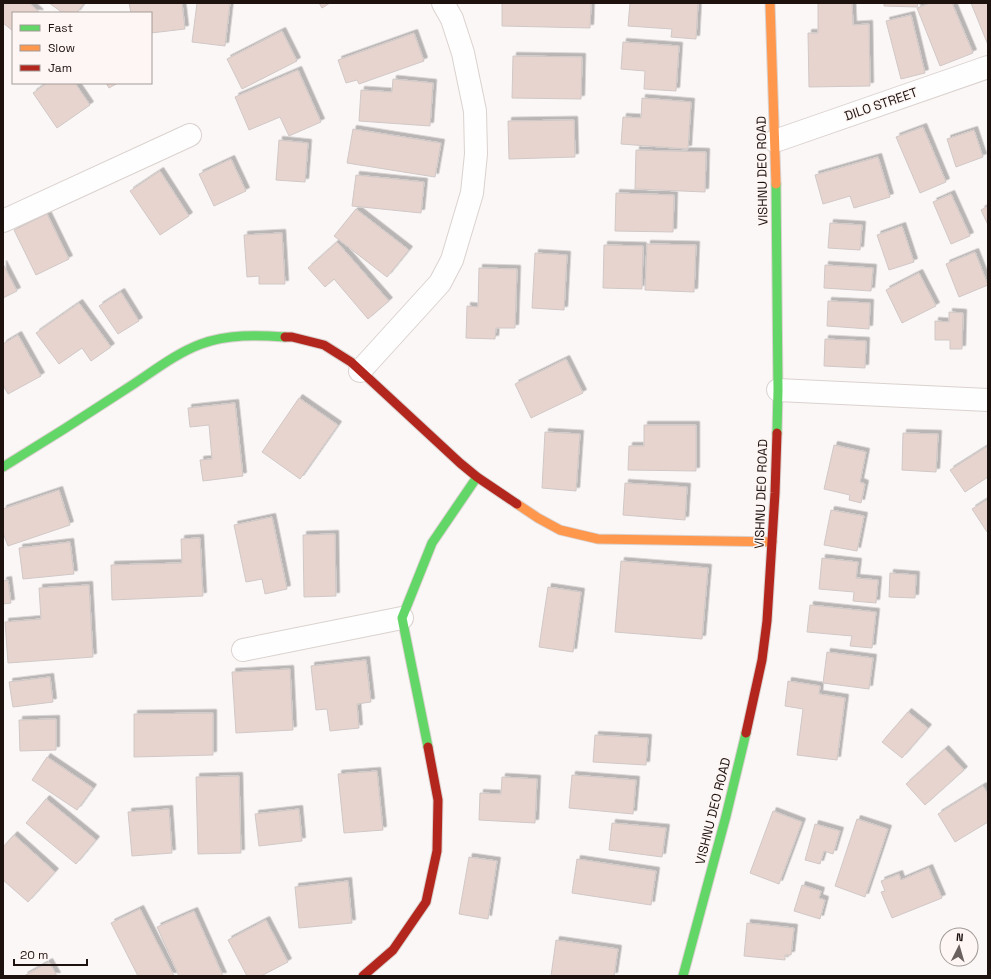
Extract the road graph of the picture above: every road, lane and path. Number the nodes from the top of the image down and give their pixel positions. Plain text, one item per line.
1 (443, 3) edge
2 (770, 3) edge
3 (988, 67) edge
4 (190, 135) dead end
5 (775, 141) junction
6 (3, 221) edge
7 (360, 371) junction
8 (778, 390) junction
9 (988, 400) edge
10 (3, 467) edge
11 (477, 477) junction
12 (772, 542) junction
13 (402, 618) junction
14 (243, 650) dead end
15 (364, 976) edge
16 (682, 976) edge

1 - 7 street
2 - 5 street, VISHNU DEO ROAD
3 - 5 street, DILO STREET
4 - 6 street
5 - 8 street, VISHNU DEO ROAD
7 - 10 street
7 - 11 street
8 - 9 street
8 - 12 street, VISHNU DEO ROAD
11 - 12 street
11 - 13 street
12 - 16 street, VISHNU DEO ROAD
13 - 14 street
13 - 15 street

